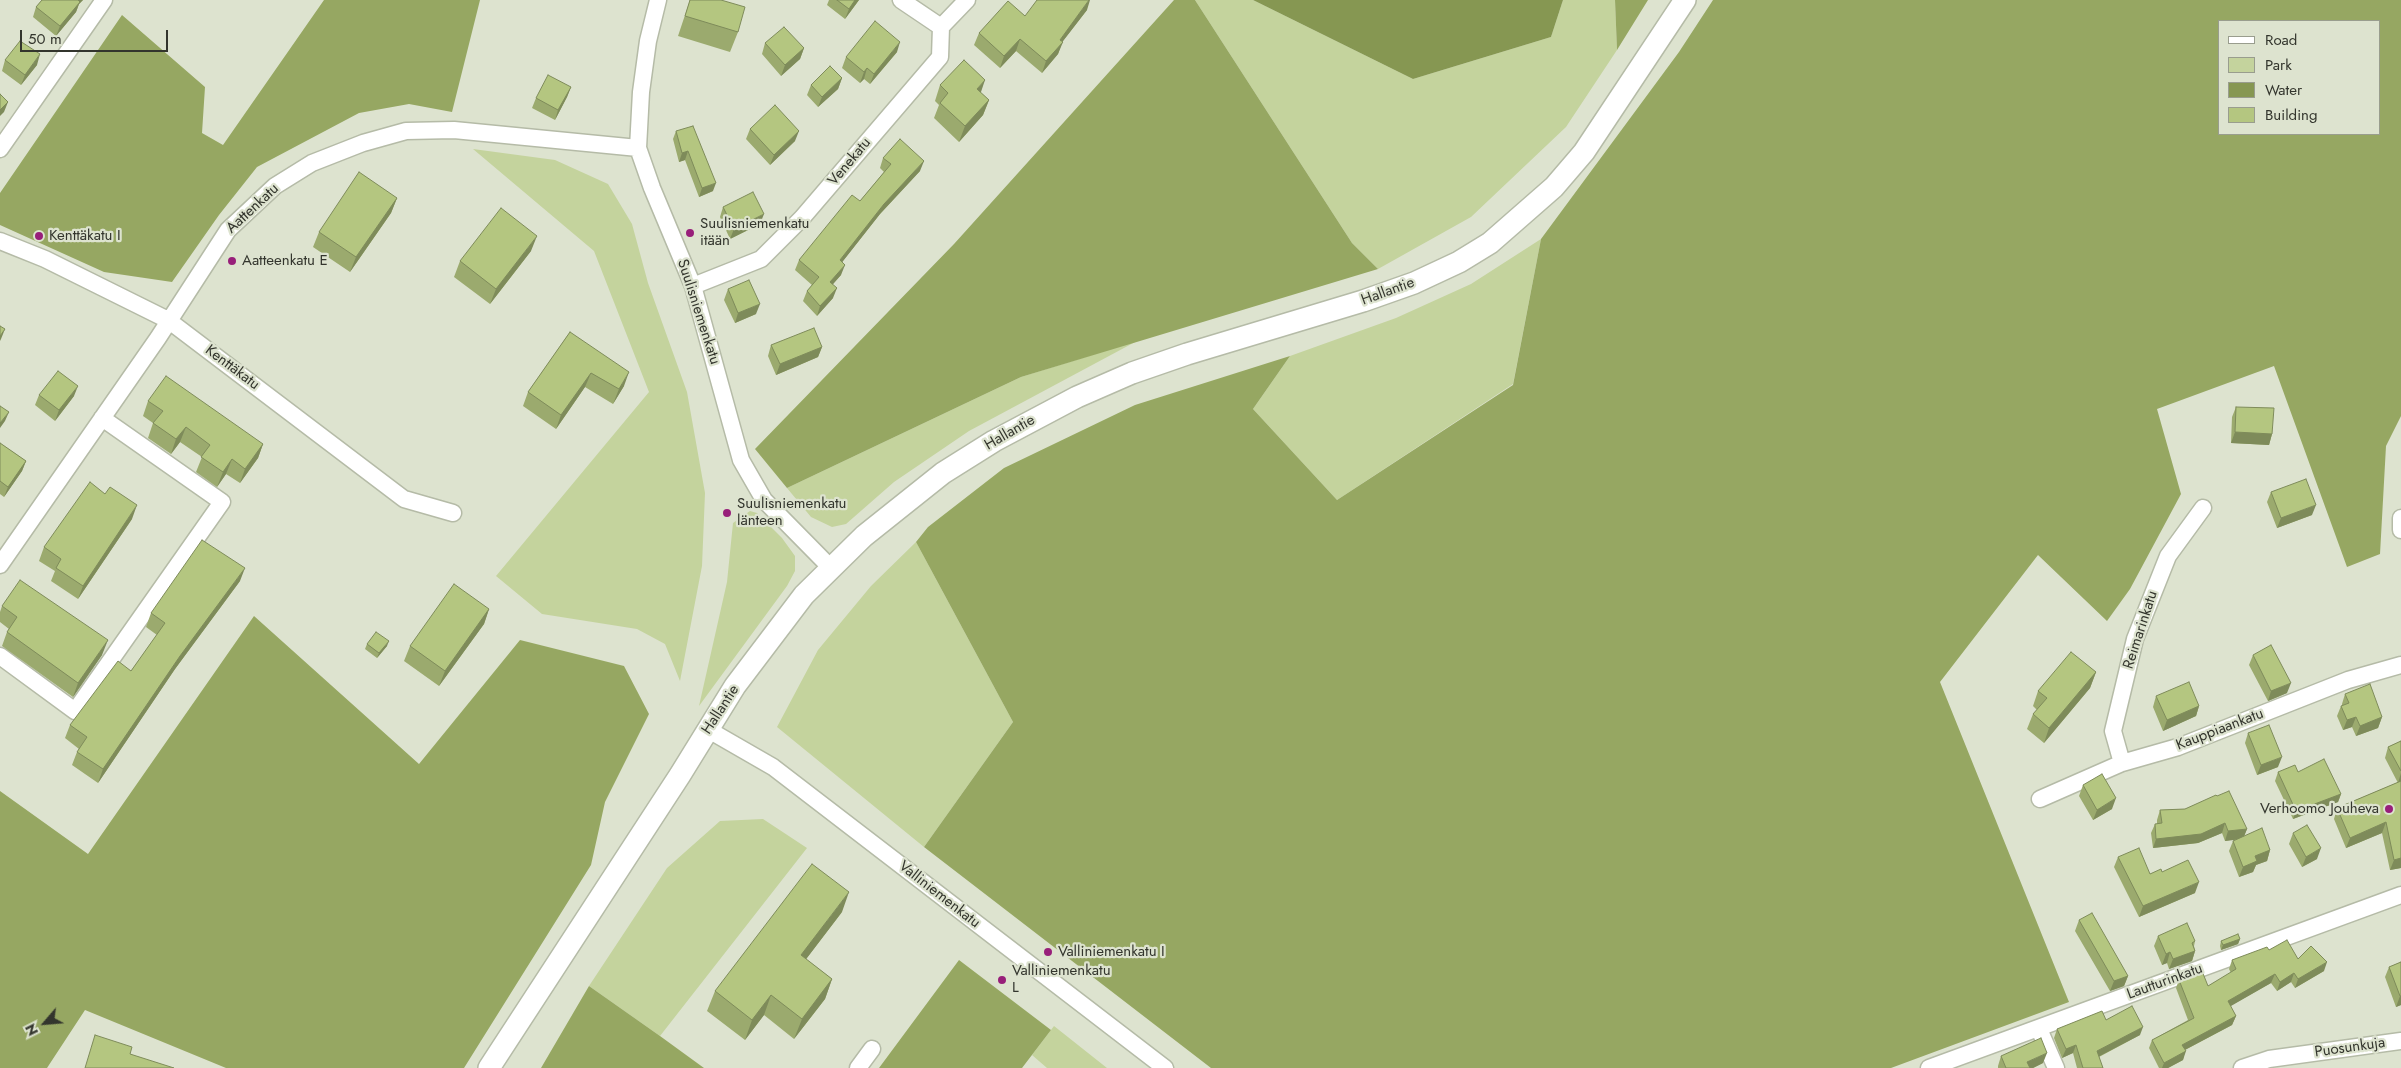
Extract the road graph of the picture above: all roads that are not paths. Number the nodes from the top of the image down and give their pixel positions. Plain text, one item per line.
1 (104, 0) edge
2 (658, 0) edge
3 (901, 0) edge
4 (967, 0) edge
5 (1685, 0) edge
6 (941, 27) junction
7 (638, 148) junction
8 (0, 149) edge
9 (0, 241) edge
10 (693, 286) junction
11 (168, 320) junction
12 (102, 418) junction
13 (2203, 508) dead end
14 (453, 513) dead end
15 (2401, 518) edge
16 (2401, 530) edge
17 (0, 565) edge
18 (830, 567) junction
19 (0, 656) edge
20 (2401, 665) edge
21 (707, 729) junction
22 (2122, 763) junction
23 (2040, 799) dead end
24 (2401, 895) edge
25 (2039, 1029) junction
26 (2401, 1041) edge
27 (872, 1049) dead end
28 (489, 1068) edge
29 (858, 1068) edge
30 (1165, 1068) edge
31 (1929, 1068) edge
32 (2056, 1068) edge
33 (2242, 1068) edge

1 - 8 street
2 - 7 street, Suulisniemenkatu
3 - 6 street
4 - 6 street
5 - 18 street, Hallantie
6 - 10 street, Venekatu
7 - 10 street, Suulisniemenkatu
7 - 11 street, Aattenkatu
9 - 11 street, Kenttäkatu
10 - 18 street, Suulisniemenkatu
11 - 12 street, Aattenkatu
11 - 14 street, Kenttäkatu
12 - 17 street, Aattenkatu
12 - 19 street
13 - 22 street, Reimarinkatu
15 - 16 street
18 - 21 street, Hallantie
20 - 22 street, Kauppiaankatu
21 - 28 street, Hallantie
21 - 30 street, Valliniemenkatu
22 - 23 street, Kauppiaankatu
24 - 25 street, Lautturinkatu
25 - 31 street, Lautturinkatu
25 - 32 street
26 - 33 street, Puosunkuja
27 - 29 street

